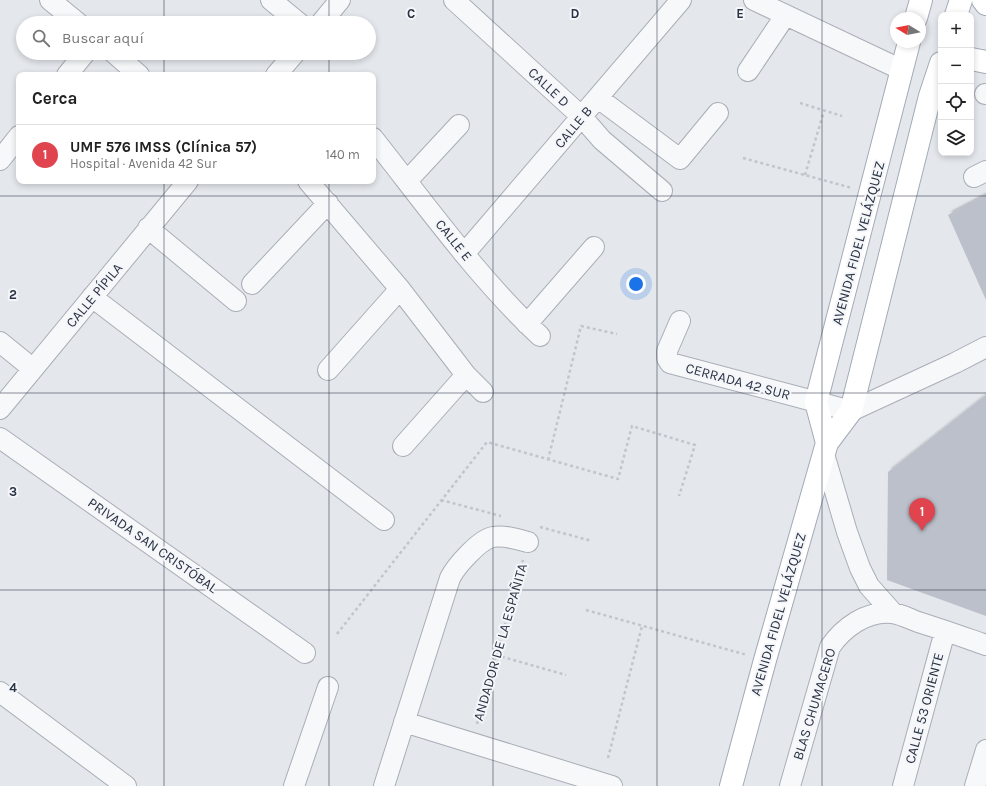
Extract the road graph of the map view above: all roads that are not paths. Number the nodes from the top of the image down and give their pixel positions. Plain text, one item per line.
1 (50, 0) edge
2 (271, 0) edge
3 (340, 0) edge
4 (454, 0) edge
5 (681, 0) edge
6 (754, 0) edge
7 (961, 0) edge
8 (983, 0) edge
9 (986, 4) edge
10 (957, 12) edge
11 (69, 16) edge
12 (290, 16) edge
13 (327, 16) edge
14 (785, 16) junction
15 (908, 48) edge
16 (79, 60) edge
17 (122, 60) edge
18 (289, 60) edge
19 (974, 60) edge
20 (986, 62) edge
21 (902, 70) junction
22 (748, 71) dead end
23 (69, 72) edge
24 (136, 72) edge
25 (279, 72) edge
26 (938, 79) edge
27 (936, 90) edge
28 (598, 98) junction
29 (718, 114) dead end
30 (582, 117) junction
31 (459, 125) dead end
32 (16, 140) edge
33 (376, 142) edge
34 (0, 160) edge
35 (407, 181) junction
36 (185, 184) edge
37 (311, 184) edge
38 (662, 191) dead end
39 (328, 203) junction
40 (148, 228) junction
41 (594, 247) dead end
42 (464, 254) junction
43 (252, 284) dead end
44 (400, 289) junction
45 (92, 297) junction
46 (236, 301) dead end
47 (680, 321) dead end
48 (0, 342) edge
49 (986, 347) edge
50 (32, 368) junction
51 (328, 370) dead end
52 (466, 375) junction
53 (482, 392) dead end
54 (816, 402) junction
55 (0, 409) edge
56 (852, 411) junction
57 (0, 438) edge
58 (403, 446) dead end
59 (826, 449) junction
60 (384, 520) dead end
61 (528, 542) road end
62 (893, 613) junction
63 (945, 631) junction
64 (986, 645) edge
65 (305, 652) dead end
66 (328, 688) dead end
67 (0, 692) edge
68 (404, 722) junction
69 (986, 750) edge
70 (126, 786) edge
71 (294, 786) edge
72 (384, 786) edge
73 (612, 786) edge
74 (731, 786) edge
75 (790, 786) edge
76 (903, 786) edge
77 (975, 786) edge

1 - 11 street
2 - 12 street
3 - 13 street
4 - 30 street, CALLE D
5 - 28 street, CALLE B
6 - 14 street
7 - 10 main road
8 - 9 main road
14 - 21 street
14 - 22 street
15 - 21 main road, AVENIDA FIDEL VELÁZQUEZ
16 - 23 street
17 - 24 street
18 - 25 street
19 - 20 main road
21 - 27 main road
21 - 54 main road, AVENIDA FIDEL VELÁZQUEZ
26 - 27 main road, AVENIDA FIDEL VELÁZQUEZ
27 - 56 main road, AVENIDA FIDEL VELÁZQUEZ
28 - 29 street
28 - 30 street, CALLE B
30 - 38 street, CALLE D
30 - 42 street, CALLE B
31 - 35 street
32 - 34 street
33 - 35 street, CALLE E
35 - 42 street, CALLE E
36 - 40 street, CALLE PÍPILA
37 - 39 street
39 - 43 street
39 - 44 street
40 - 45 street, CALLE PÍPILA
40 - 46 street
41 - 42 street, CALLE E
44 - 51 street
44 - 52 street
45 - 50 street, CALLE PÍPILA
45 - 60 street
47 - 54 street, CERRADA 42 SUR
48 - 50 street
49 - 56 street
50 - 55 street, CALLE PÍPILA
52 - 53 street
52 - 58 street
54 - 56 street, CERRADA 42 SUR
54 - 59 main road, AVENIDA FIDEL VELÁZQUEZ
56 - 59 main road, AVENIDA FIDEL VELÁZQUEZ
57 - 65 street, PRIVADA SAN CRISTÓBAL
59 - 62 street
59 - 74 main road, AVENIDA FIDEL VELÁZQUEZ
61 - 68 street
62 - 63 street
62 - 75 street, BLAS CHUMACERO
63 - 64 street
63 - 76 street, CALLE 53 ORIENTE
66 - 71 street
67 - 70 street
68 - 72 street
68 - 73 street
69 - 77 street

